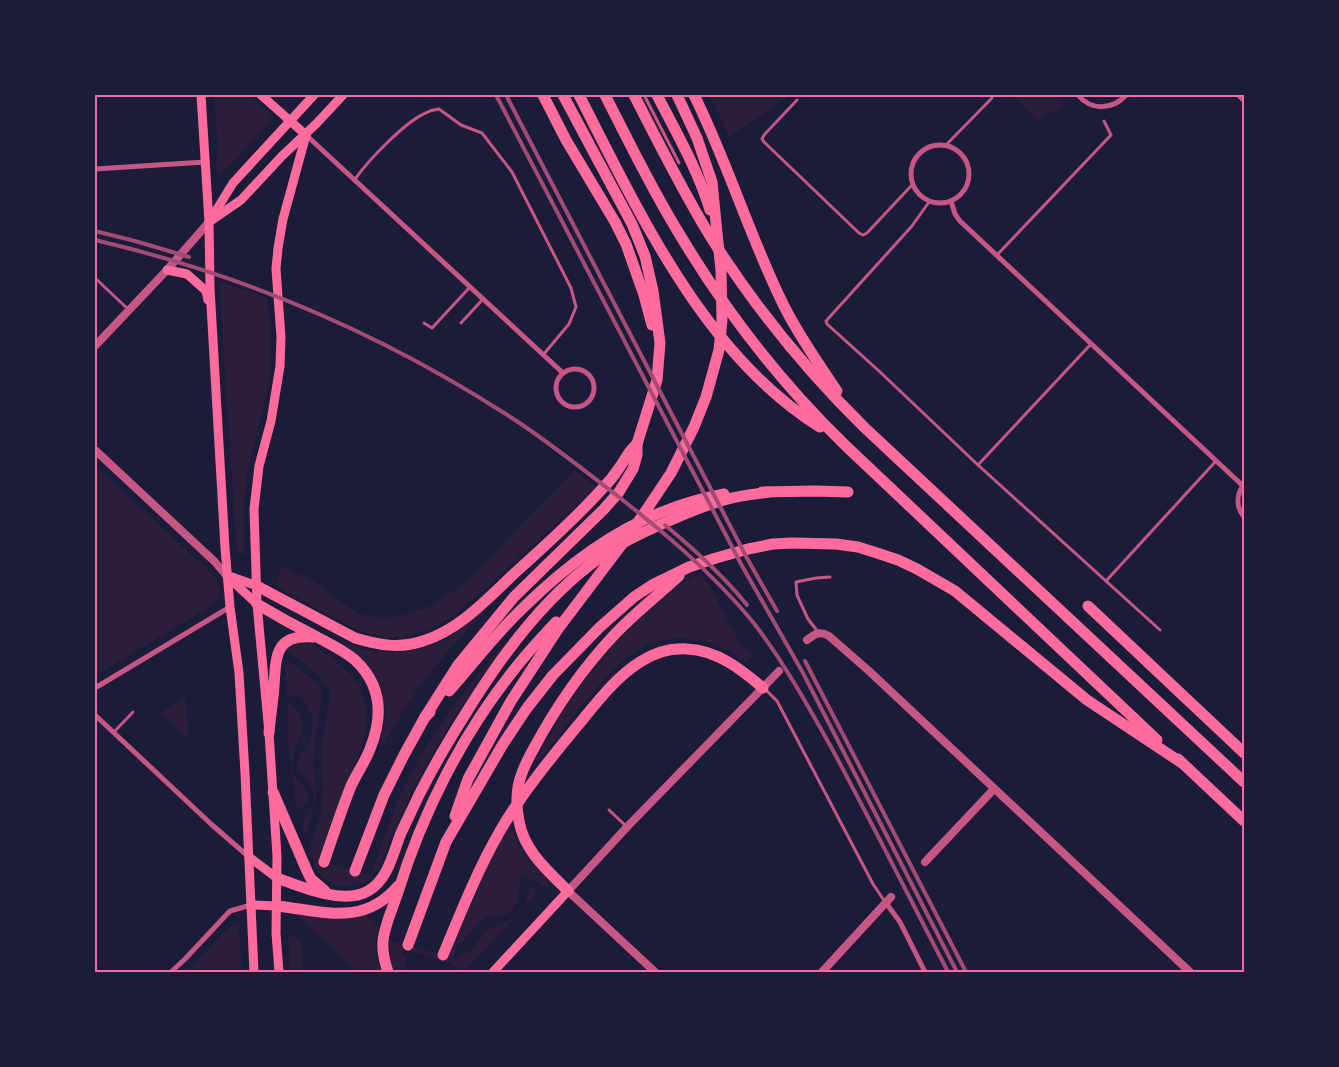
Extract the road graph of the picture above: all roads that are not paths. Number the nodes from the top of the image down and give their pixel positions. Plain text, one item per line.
1 (98, 95) edge
2 (201, 95) edge
3 (261, 95) edge
4 (314, 95) edge
5 (343, 95) edge
6 (563, 95) edge
7 (579, 95) edge
8 (605, 95) edge
9 (634, 95) edge
10 (644, 95) edge
11 (657, 95) edge
12 (677, 95) edge
13 (694, 95) edge
14 (993, 95) edge
15 (1078, 95) edge
16 (1126, 95) edge
17 (1237, 95) edge
18 (544, 96) edge
19 (95, 98) edge
20 (798, 100) dead end
21 (1244, 102) edge
22 (290, 121) junction
23 (1104, 121) dead end
24 (306, 135) junction
25 (946, 146) junction
26 (205, 162) junction
27 (679, 163) dead end
28 (95, 169) edge
29 (354, 180) junction
30 (707, 184) junction
31 (912, 185) junction
32 (929, 202) junction
33 (951, 202) junction
34 (209, 222) junction
35 (996, 256) junction
36 (167, 270) junction
37 (95, 278) edge
38 (470, 287) junction
39 (483, 300) junction
40 (129, 311) junction
41 (212, 313) junction
42 (424, 323) dead end
43 (461, 323) dead end
44 (1091, 344) junction
45 (95, 346) edge
46 (543, 355) junction
47 (563, 373) junction
48 (657, 380) junction
49 (854, 417) junction
50 (835, 436) junction
51 (637, 444) junction
52 (95, 450) edge
53 (1216, 461) junction
54 (978, 465) junction
55 (1243, 485) edge
56 (769, 492) junction
57 (848, 492) dead end
58 (1244, 517) edge
59 (689, 567) junction
60 (600, 575) junction
61 (227, 576) junction
62 (830, 577) dead end
63 (1106, 581) junction
64 (257, 586) junction
65 (257, 604) junction
66 (1088, 606) dead end
67 (230, 607) junction
68 (1160, 630) dead end
69 (818, 633) junction
70 (318, 638) junction
71 (808, 640) dead end
72 (780, 671) dead end
73 (95, 688) edge
74 (763, 688) junction
75 (133, 712) dead end
76 (95, 715) edge
77 (425, 718) junction
78 (113, 732) junction
79 (268, 733) junction
80 (1244, 753) edge
81 (1182, 763) junction
82 (1244, 782) edge
83 (994, 789) junction
84 (273, 792) junction
85 (609, 810) dead end
86 (1244, 821) edge
87 (627, 827) junction
88 (446, 842) junction
89 (249, 857) junction
90 (324, 862) dead end
91 (924, 862) dead end
92 (355, 871) dead end
93 (277, 878) junction
94 (401, 883) junction
95 (568, 891) junction
96 (333, 895) junction
97 (888, 900) junction
98 (251, 905) junction
99 (277, 906) junction
100 (408, 945) dead end
101 (443, 955) dead end
102 (171, 972) edge
103 (254, 972) edge
104 (279, 972) edge
105 (388, 972) edge
106 (493, 972) edge
107 (655, 972) edge
108 (822, 972) edge
109 (926, 972) edge
110 (1190, 972) edge

1 - 19 lane
2 - 26 main road
3 - 22 main road
4 - 22 main road
5 - 24 main road
6 - 48 highway
7 - 50 highway
8 - 50 highway
9 - 49 highway
10 - 27 lane
11 - 30 highway
12 - 30 highway
13 - 49 highway
14 - 25 lane
15 - 16 street
17 - 21 lane
18 - 48 highway
20 - 31 lane
22 - 24 main road
22 - 34 main road
23 - 35 lane
24 - 29 street
24 - 34 main road
24 - 64 main road
25 - 31 street
25 - 33 street
26 - 28 street
26 - 34 main road
29 - 38 street
29 - 46 lane
30 - 60 highway
31 - 32 street
32 - 33 street
32 - 54 lane
33 - 35 street
34 - 36 street
34 - 41 main road
35 - 44 street
36 - 40 street
36 - 41 main road
37 - 40 lane
38 - 39 street
38 - 42 lane
39 - 43 lane
39 - 46 street
40 - 45 street
41 - 61 main road
44 - 53 street
44 - 54 lane
46 - 47 street
47 - 47 street
48 - 51 highway
49 - 82 highway
50 - 81 highway
51 - 64 highway
51 - 77 highway
52 - 61 street
53 - 55 street
53 - 63 lane
54 - 63 lane
55 - 58 street
56 - 57 highway
56 - 77 highway
56 - 96 highway
59 - 81 highway
59 - 88 highway
59 - 95 highway
60 - 88 highway
60 - 94 highway
61 - 64 main road
61 - 65 main road
61 - 67 main road
62 - 69 lane
63 - 68 lane
64 - 65 main road
65 - 70 highway
65 - 79 main road
66 - 80 highway
67 - 73 street
67 - 89 main road
69 - 71 street
69 - 83 street
70 - 79 highway
70 - 90 highway
72 - 74 street
74 - 87 street
74 - 97 lane
74 - 101 highway
75 - 78 lane
76 - 78 street
77 - 92 highway
78 - 89 street
79 - 84 main road
81 - 86 highway
83 - 91 street
83 - 110 street
84 - 93 main road
84 - 96 highway
85 - 87 lane
87 - 95 street
88 - 100 highway
89 - 93 main road
89 - 98 main road
93 - 96 highway
93 - 99 main road
94 - 99 highway
94 - 105 highway
95 - 106 main road
95 - 107 street
97 - 108 street
97 - 109 street
98 - 99 main road
98 - 102 street
98 - 103 main road
99 - 104 main road

